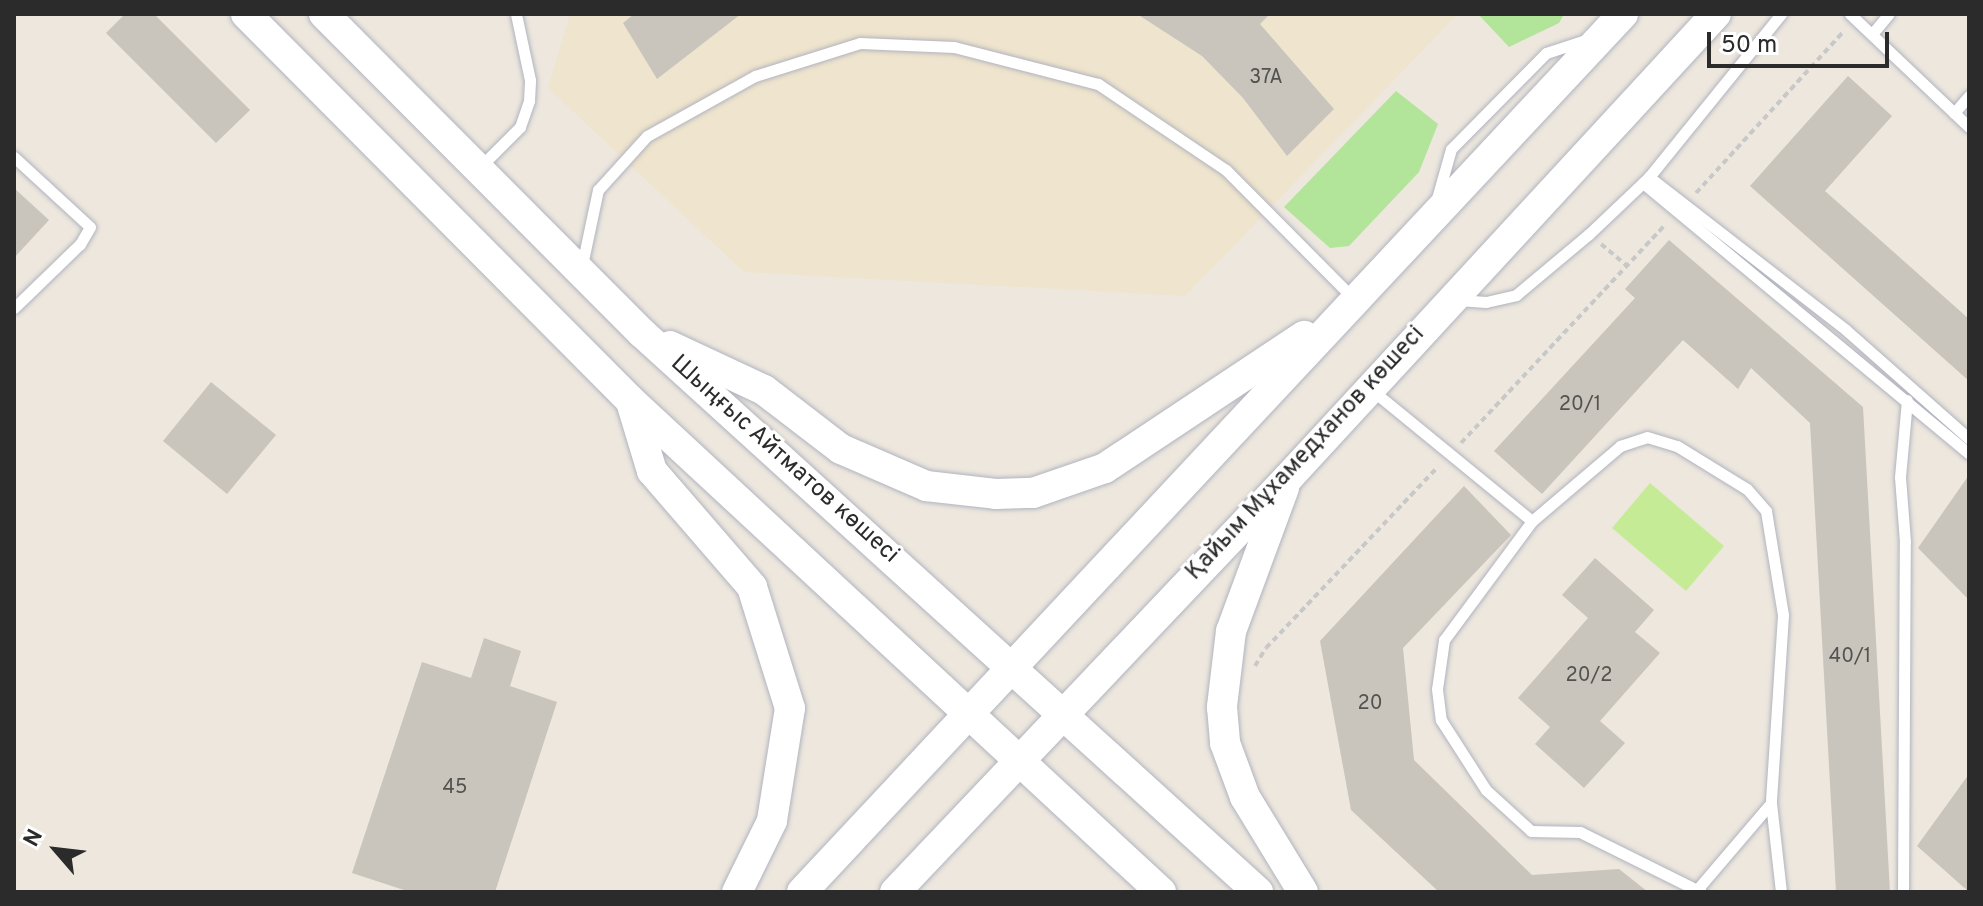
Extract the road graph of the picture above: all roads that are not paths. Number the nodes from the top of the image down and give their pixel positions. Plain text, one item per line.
1 (246, 14) edge
2 (324, 14) edge
3 (516, 14) edge
4 (1716, 14) edge
5 (1781, 14) edge
6 (1889, 14) edge
7 (1852, 16) edge
8 (1614, 24) edge
9 (1872, 34) junction
10 (1969, 96) edge
11 (1954, 113) junction
12 (1969, 127) edge
13 (14, 157) edge
14 (478, 168) junction
15 (1646, 180) junction
16 (1682, 208) junction
17 (581, 270) junction
18 (1449, 299) junction
19 (1355, 300) junction
20 (14, 308) edge
21 (642, 333) junction
22 (1369, 388) junction
23 (630, 400) junction
24 (1907, 400) junction
25 (1969, 439) edge
26 (1969, 454) edge
27 (1288, 478) junction
28 (1532, 521) junction
29 (1013, 667) junction
30 (1063, 712) junction
31 (968, 714) junction
32 (1018, 760) junction
33 (1771, 803) junction
34 (1698, 891) edge
35 (737, 892) edge
36 (802, 892) edge
37 (895, 892) edge
38 (1161, 892) edge
39 (1258, 892) edge
40 (1303, 892) edge
41 (1781, 892) edge
42 (1903, 892) edge

1 - 23 main road
2 - 14 main road, Шыңғыс Айтматов көшесі
3 - 14 lane
4 - 18 main road, Қайым Мұхамедханов көшесі
5 - 15 lane
6 - 9 lane
7 - 9 lane
8 - 19 main road
9 - 11 lane
10 - 11 lane
11 - 12 lane
13 - 20 lane
14 - 17 main road, Шыңғыс Айтматов көшесі
15 - 16 lane
15 - 18 lane
16 - 24 lane
16 - 25 lane
17 - 19 lane
17 - 21 main road, Шыңғыс Айтматов көшесі
18 - 22 main road, Қайым Мұхамедханов көшесі
19 - 21 main road
19 - 29 main road
21 - 29 main road, Шыңғыс Айтматов көшесі
22 - 27 main road, Қайым Мұхамедханов көшесі
22 - 28 lane
23 - 31 main road
23 - 35 main road
24 - 26 lane
24 - 42 lane
27 - 30 main road, Қайым Мұхамедханов көшесі
27 - 40 main road
28 - 33 lane
28 - 34 lane
29 - 30 main road, Шыңғыс Айтматов көшесі
29 - 31 main road
30 - 32 main road, Қайым Мұхамедханов көшесі
30 - 39 main road, Шыңғыс Айтматов көшесі
31 - 32 main road
31 - 36 main road
32 - 37 main road, Қайым Мұхамедханов көшесі
32 - 38 main road
33 - 34 lane
33 - 41 lane

